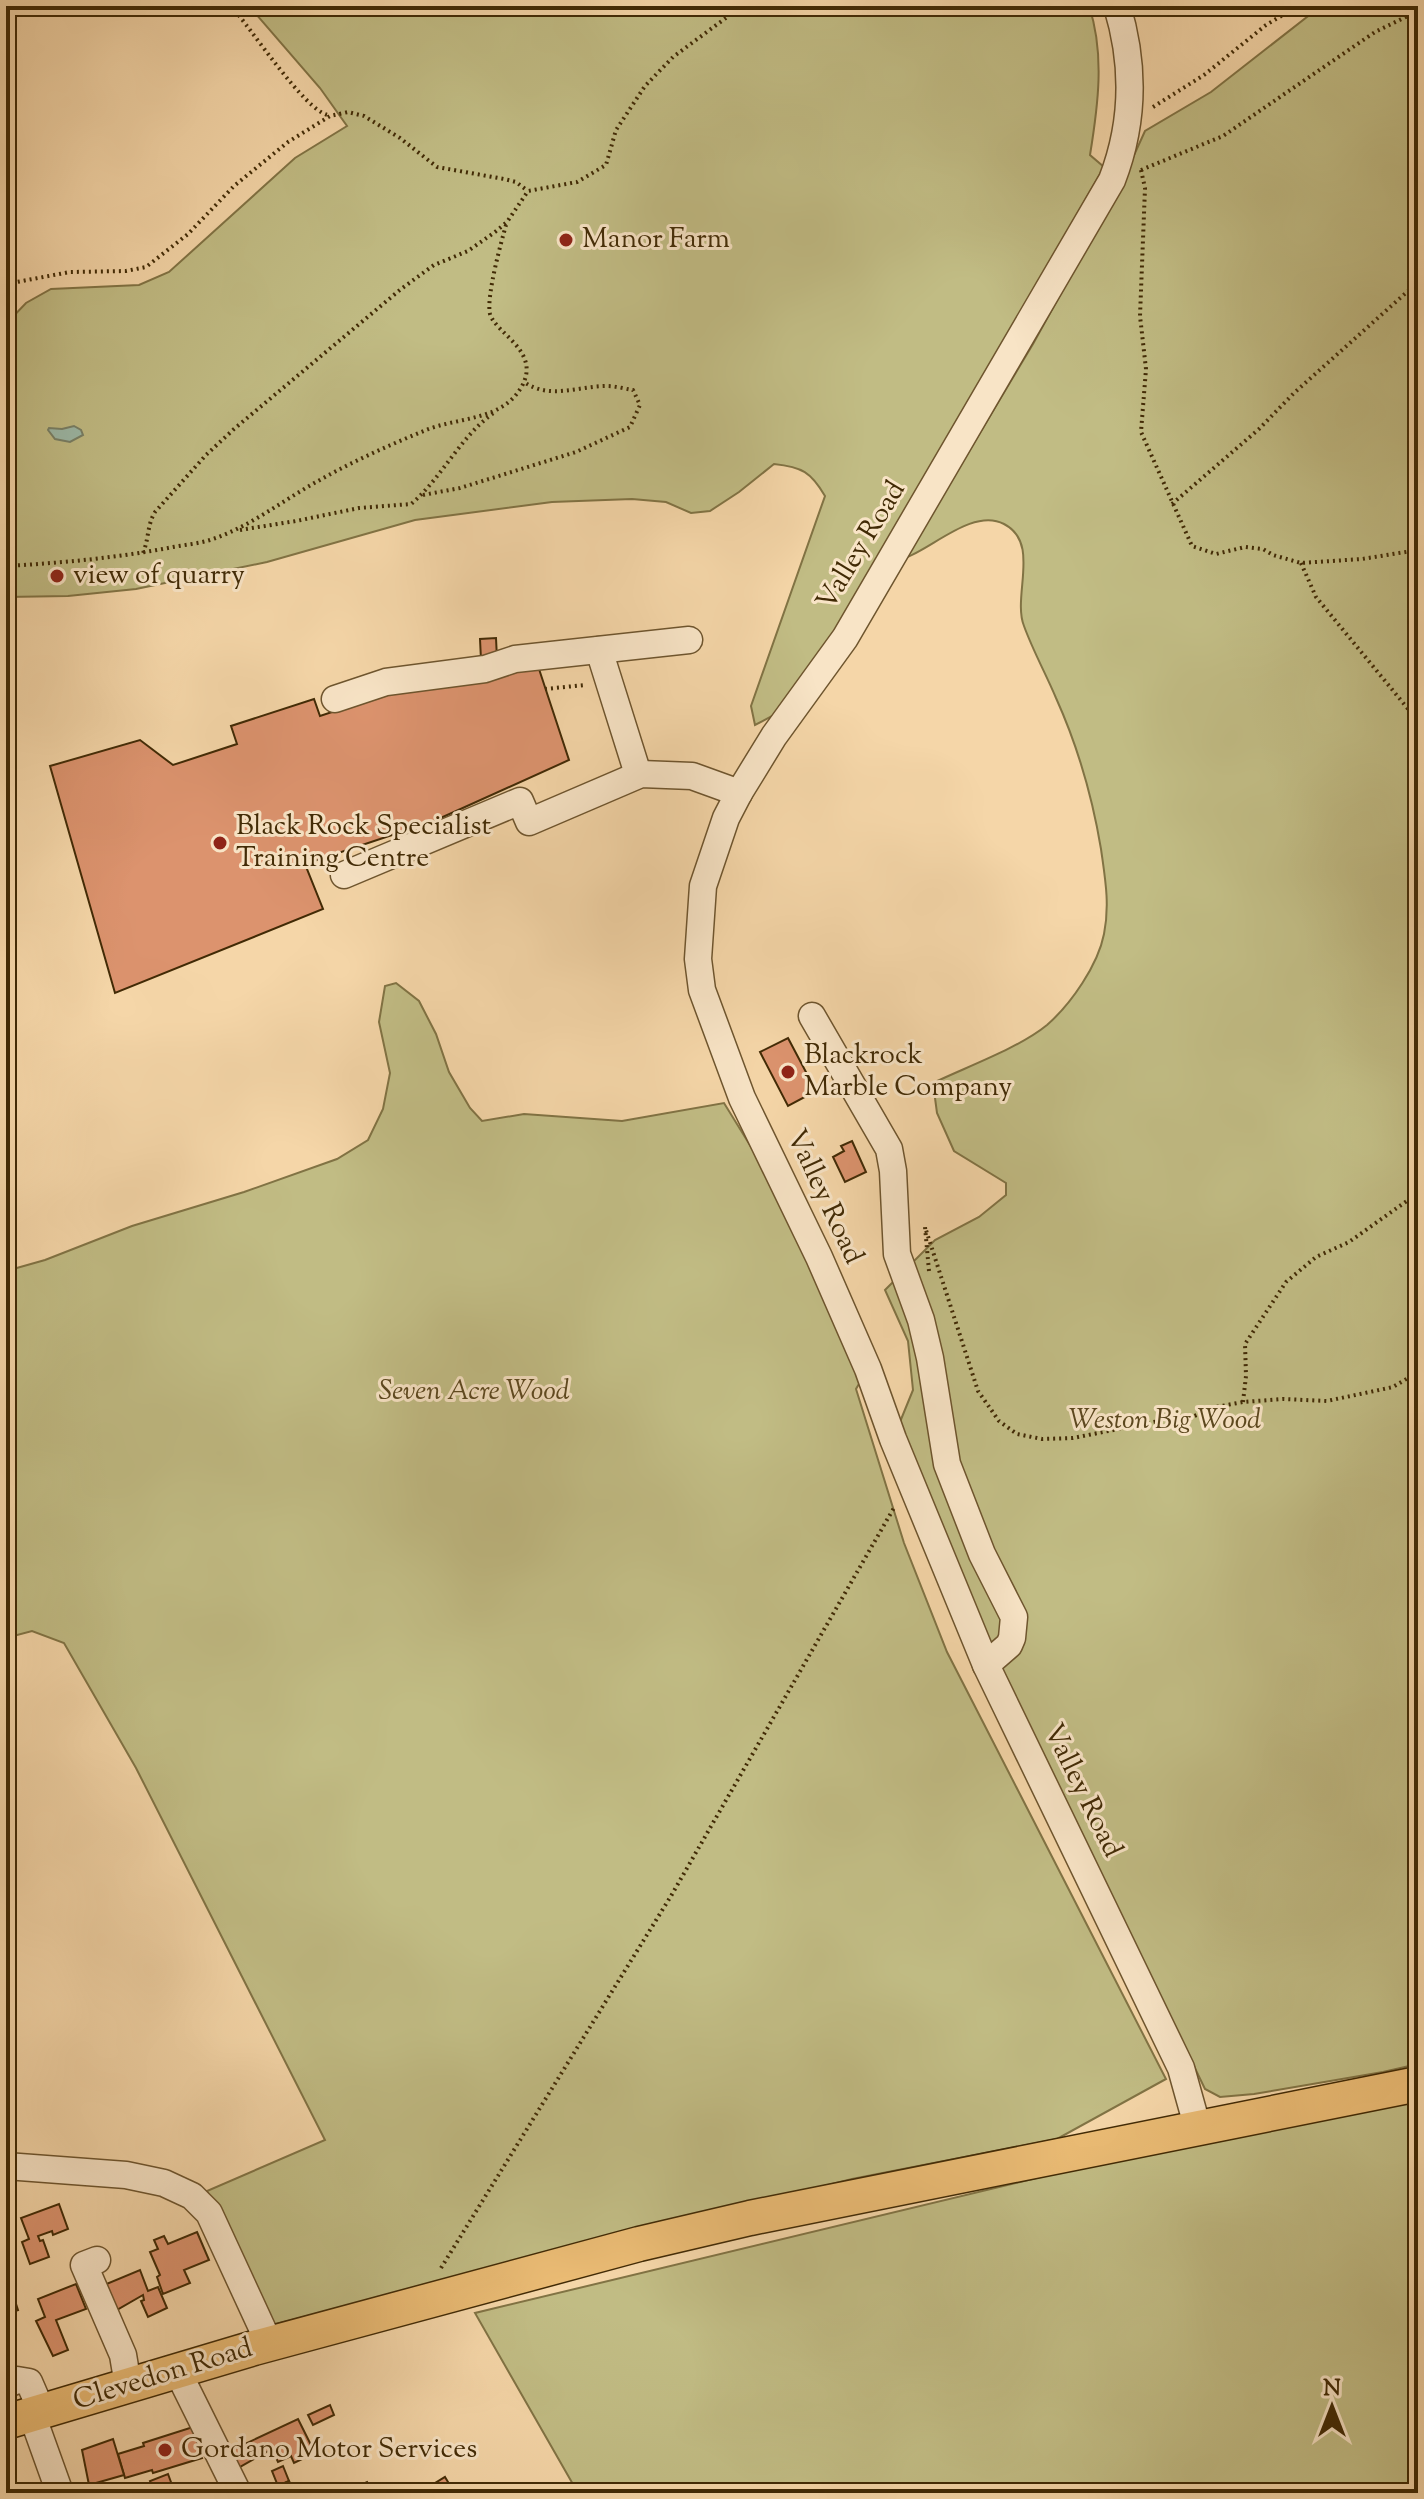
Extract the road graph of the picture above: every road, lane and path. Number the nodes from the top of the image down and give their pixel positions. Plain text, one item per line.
1 (231, 6) edge
2 (742, 6) edge
3 (1117, 6) edge
4 (1298, 6) edge
5 (1418, 11) edge
6 (1150, 108) dead end
7 (330, 116) junction
8 (1141, 170) dead end
9 (528, 191) junction
10 (507, 222) junction
11 (1141, 229) dead end
12 (1418, 282) edge
13 (6, 284) edge
14 (524, 382) junction
15 (500, 408) junction
16 (423, 495) junction
17 (1172, 504) junction
18 (237, 530) junction
19 (1418, 550) edge
20 (143, 553) junction
21 (1301, 563) junction
22 (6, 566) edge
23 (689, 640) dead end
24 (599, 650) junction
25 (607, 682) junction
26 (545, 689) dead end
27 (335, 699) dead end
28 (1418, 721) edge
29 (638, 774) junction
30 (739, 793) junction
31 (344, 875) dead end
32 (812, 1016) dead end
33 (1418, 1193) edge
34 (930, 1274) dead end
35 (1418, 1372) edge
36 (1243, 1402) junction
37 (910, 1480) junction
38 (986, 1665) junction
39 (1418, 2084) edge
40 (1198, 2129) junction
41 (6, 2166) edge
42 (97, 2260) dead end
43 (421, 2302) junction
44 (269, 2343) junction
45 (177, 2370) junction
46 (6, 2385) edge
47 (128, 2385) junction
48 (27, 2416) edge
49 (60, 2493) edge
50 (238, 2493) edge

1 - 7 path
2 - 9 path
3 - 30 street, Valley Road
4 - 6 path
5 - 8 path
7 - 9 path
7 - 13 path
9 - 10 path
10 - 14 path
10 - 20 path
11 - 17 path
12 - 17 path
14 - 15 path
14 - 16 path
15 - 16 path
15 - 18 path
16 - 18 path
17 - 21 path
18 - 20 path
19 - 21 path
20 - 22 path
21 - 28 path
23 - 24 street
24 - 25 street
24 - 27 street
25 - 26 path
25 - 29 street
29 - 30 street
29 - 31 street
30 - 37 street, Valley Road
32 - 38 street
33 - 36 path
34 - 36 path
35 - 36 path
37 - 38 street, Valley Road
37 - 43 path
38 - 40 street, Valley Road
39 - 40 main road, Clevedon Road
40 - 43 main road, Clevedon Road
41 - 44 street
42 - 47 street
43 - 44 main road, Clevedon Road
44 - 45 main road, Clevedon Road
45 - 47 main road, Clevedon Road
45 - 50 street
46 - 48 street
47 - 48 main road, Clevedon Road
48 - 49 street

